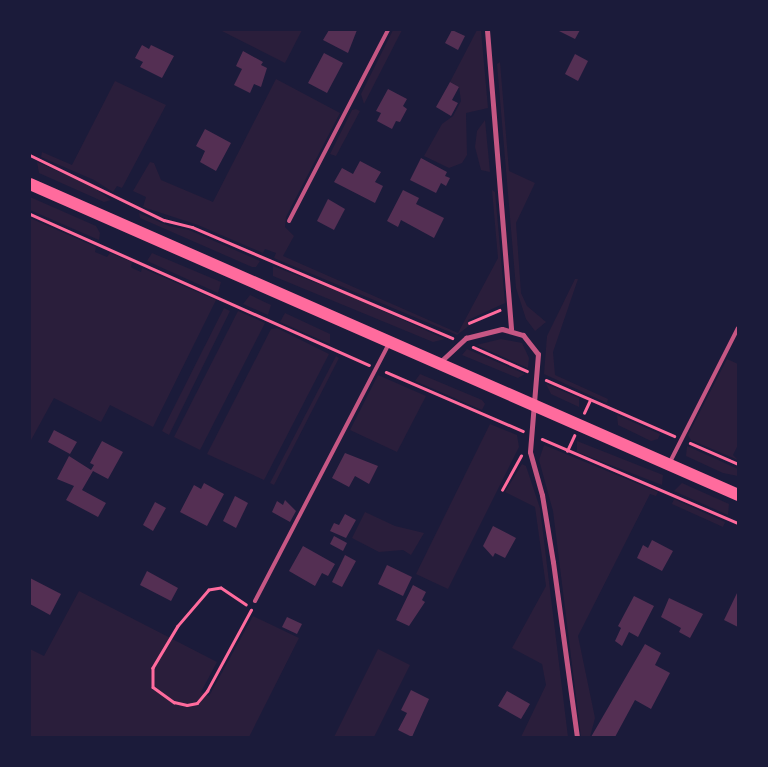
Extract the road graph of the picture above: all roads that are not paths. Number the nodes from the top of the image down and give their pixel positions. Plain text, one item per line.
1 (388, 30) edge
2 (487, 30) edge
3 (30, 184) edge
4 (290, 222) dead end
5 (738, 328) edge
6 (511, 329) junction
7 (390, 342) junction
8 (439, 363) junction
9 (533, 404) junction
10 (669, 464) junction
11 (738, 495) edge
12 (255, 601) road end
13 (576, 737) edge

1 - 4 lane
2 - 6 street
3 - 7 main road
5 - 10 lane
6 - 8 street
6 - 9 street
7 - 8 main road
7 - 12 lane
8 - 9 main road
9 - 10 main road
9 - 13 street
10 - 11 main road

